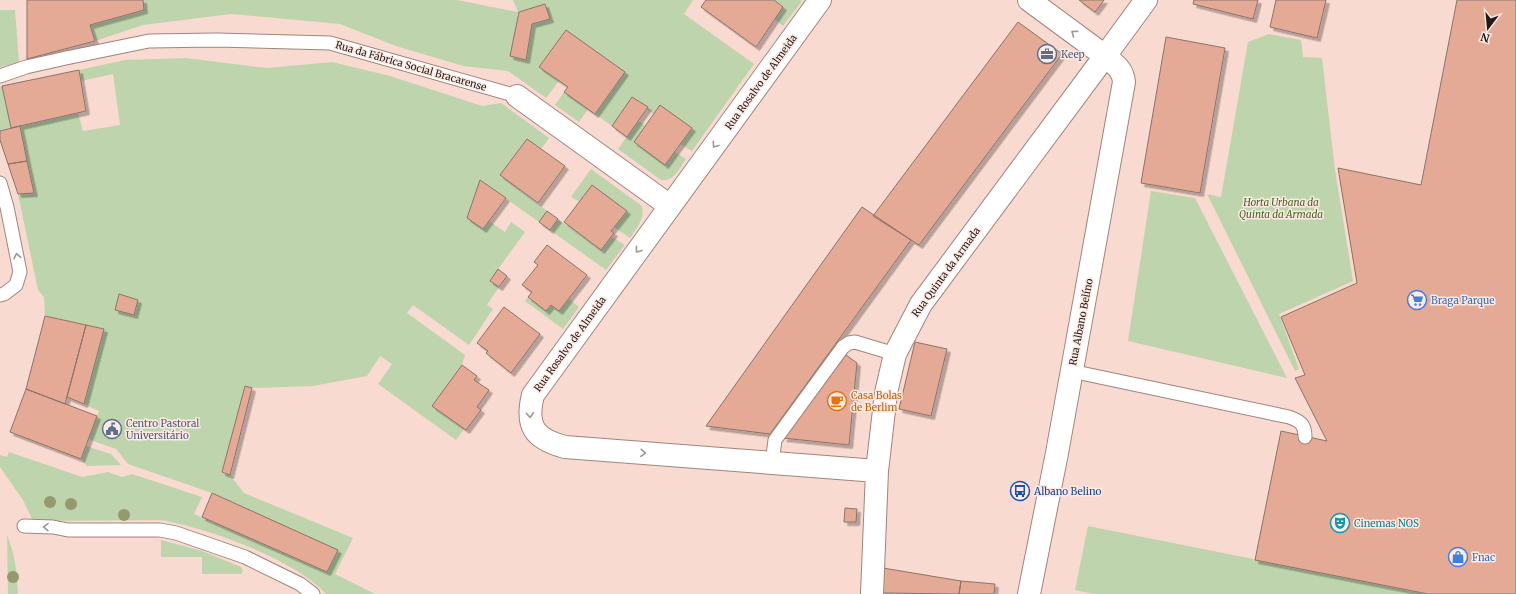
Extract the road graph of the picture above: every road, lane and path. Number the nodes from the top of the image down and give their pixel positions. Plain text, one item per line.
1 (820, 0) edge
2 (1029, 0) edge
3 (1146, 0) edge
4 (1105, 56) junction
5 (0, 76) edge
6 (517, 96) joint
7 (0, 183) edge
8 (670, 206) junction
9 (0, 295) edge
10 (895, 354) junction
11 (1071, 371) junction
12 (1305, 436) dead end
13 (772, 463) junction
14 (877, 471) junction
15 (24, 526) dead end
16 (313, 594) edge
17 (872, 594) edge
18 (1029, 594) edge

1 -> 8 street, Rua Rosalvo de Almeida
4 -> 2 street
3 - 4 street, Rua Quinta da Armada
4 - 10 street, Rua Quinta da Armada
4 - 11 street, Rua Albano Belíno
5 - 6 lane, Rua da Fábrica Social Bracarense
6 - 8 street, Rua da Fábrica Social Bracarense
9 -> 7 lane
8 -> 13 street, Rua Rosalvo de Almeida
10 - 13 lane
10 - 14 street, Rua Quinta da Armada
11 - 12 lane
11 - 18 street, Rua Albano Belíno
13 - 14 street, Rua Rosalvo de Almeida
14 - 17 street, Rua Quinta da Armada
16 -> 15 lane

